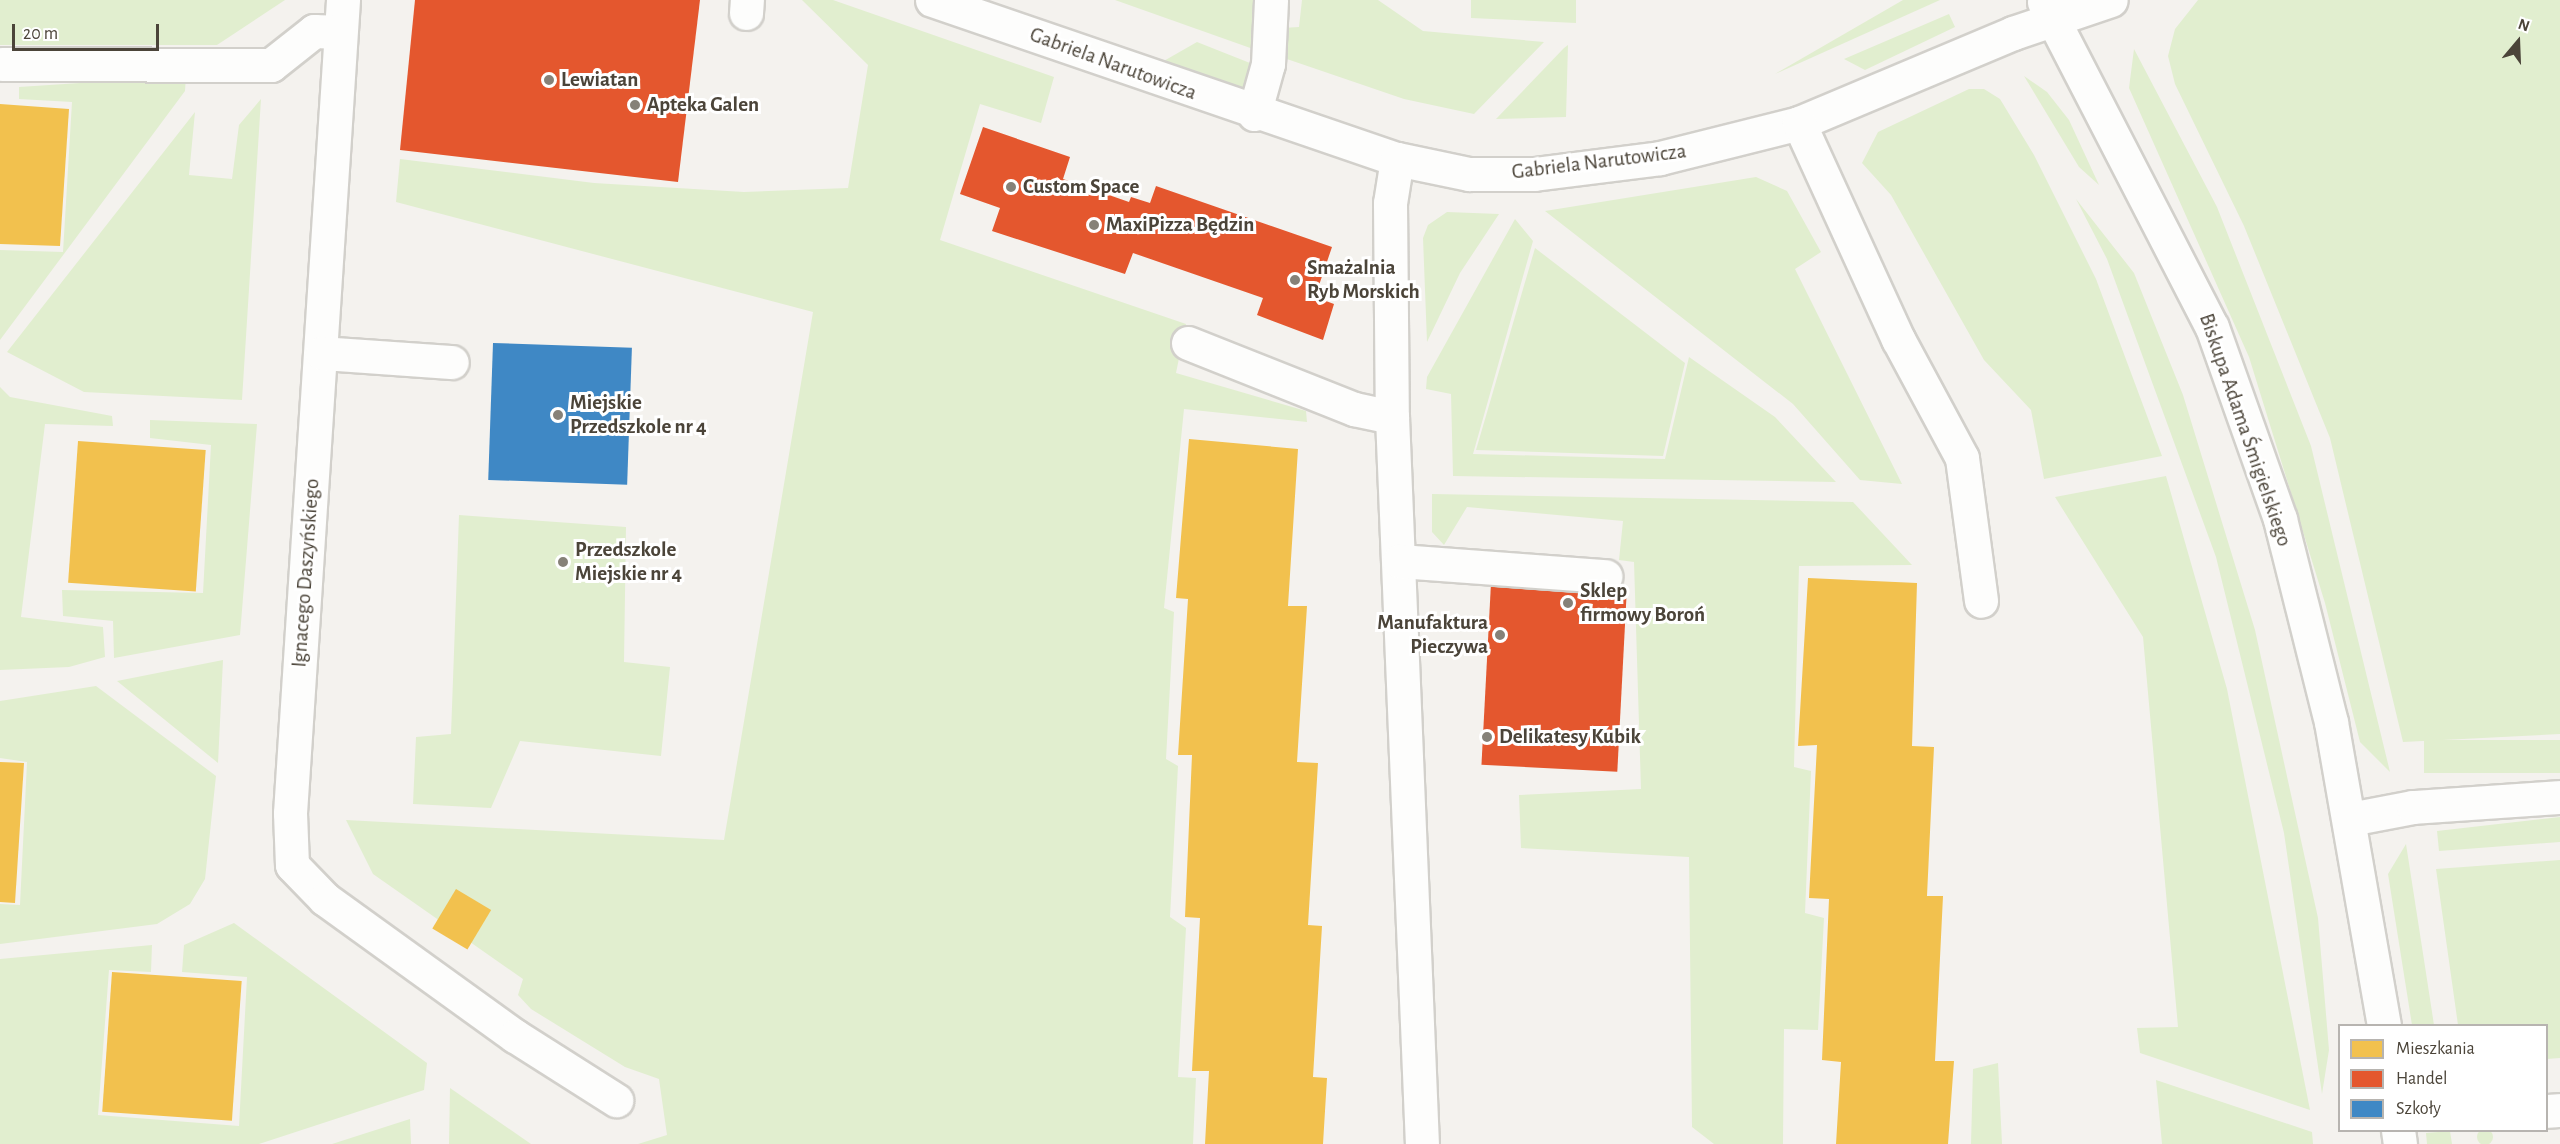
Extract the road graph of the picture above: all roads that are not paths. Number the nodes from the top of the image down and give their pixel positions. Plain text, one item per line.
1 (343, 0) edge
2 (932, 0) edge
3 (1271, 0) edge
4 (2111, 0) edge
5 (2049, 10) edge
6 (340, 32) junction
7 (2, 64) dead end
8 (1254, 114) junction
9 (1799, 123) junction
10 (1397, 159) junction
11 (1188, 344) dead end
12 (321, 353) junction
13 (452, 362) dead end
14 (1392, 417) junction
15 (1400, 561) junction
16 (1605, 576) dead end
17 (1981, 601) dead end
18 (2560, 797) edge
19 (2350, 819) junction
20 (2384, 1024) edge
21 (616, 1100) dead end
22 (1422, 1144) edge

1 - 6 street, Ignacego Daszyńskiego
2 - 8 street, Gabriela Narutowicza
3 - 8 street
4 - 5 street, Gabriela Narutowicza
5 - 9 street, Gabriela Narutowicza
5 - 19 street, Biskupa Adama Śmigielskiego
6 - 7 street
6 - 12 street, Ignacego Daszyńskiego
8 - 10 street, Gabriela Narutowicza
9 - 10 street, Gabriela Narutowicza
9 - 17 street
10 - 14 street
11 - 14 street
12 - 13 street
12 - 21 street, Ignacego Daszyńskiego
14 - 15 street
15 - 16 street
15 - 22 street
18 - 19 street
19 - 20 street, Biskupa Adama Śmigielskiego

